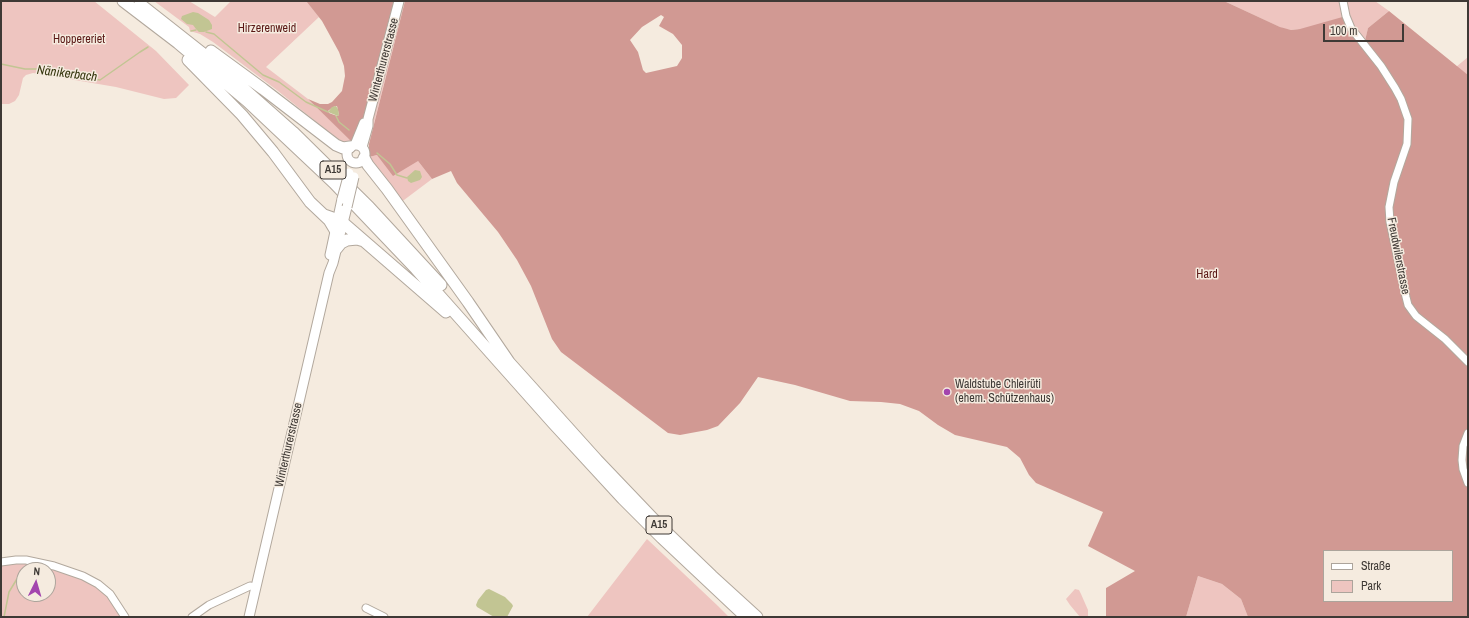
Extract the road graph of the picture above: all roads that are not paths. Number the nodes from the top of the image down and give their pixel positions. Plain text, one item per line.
1 (123, 1) edge
2 (399, 1) edge
3 (1342, 1) edge
4 (136, 4) edge
5 (356, 146) junction
6 (358, 161) junction
7 (324, 214) junction
8 (340, 221) junction
9 (335, 230) junction
10 (364, 241) junction
11 (337, 248) junction
12 (328, 273) junction
13 (486, 348) junction
14 (509, 362) junction
15 (1468, 362) edge
16 (1468, 433) edge
17 (1468, 483) edge
18 (1, 562) edge
19 (256, 587) junction
20 (366, 608) dead end
21 (125, 617) edge
22 (192, 617) edge
23 (249, 617) edge
24 (384, 617) edge
25 (746, 617) edge
26 (757, 617) edge

1 - 4 highway, A15
2 - 5 main road, Winterthurerstrasse
3 - 15 street, Freudwilerstrasse
4 - 5 highway
4 - 7 highway
4 - 13 highway, A15
4 - 14 highway, A15
5 - 6 main road, Winterthurerstrasse
5 - 6 main road, Winterthurerstrasse
6 - 8 main road, Winterthurerstrasse, bridge
6 - 14 highway
7 - 8 highway
7 - 9 highway
8 - 9 main road, Winterthurerstrasse
8 - 10 highway
8 - 11 main road, Winterthurerstrasse
9 - 12 main road, Winterthurerstrasse
10 - 11 highway
10 - 13 highway
11 - 12 main road, Winterthurerstrasse
12 - 19 main road, Winterthurerstrasse
13 - 25 highway, A15
14 - 26 highway, A15
16 - 17 street
18 - 21 street
19 - 22 street
19 - 23 main road, Winterthurerstrasse
20 - 24 street

